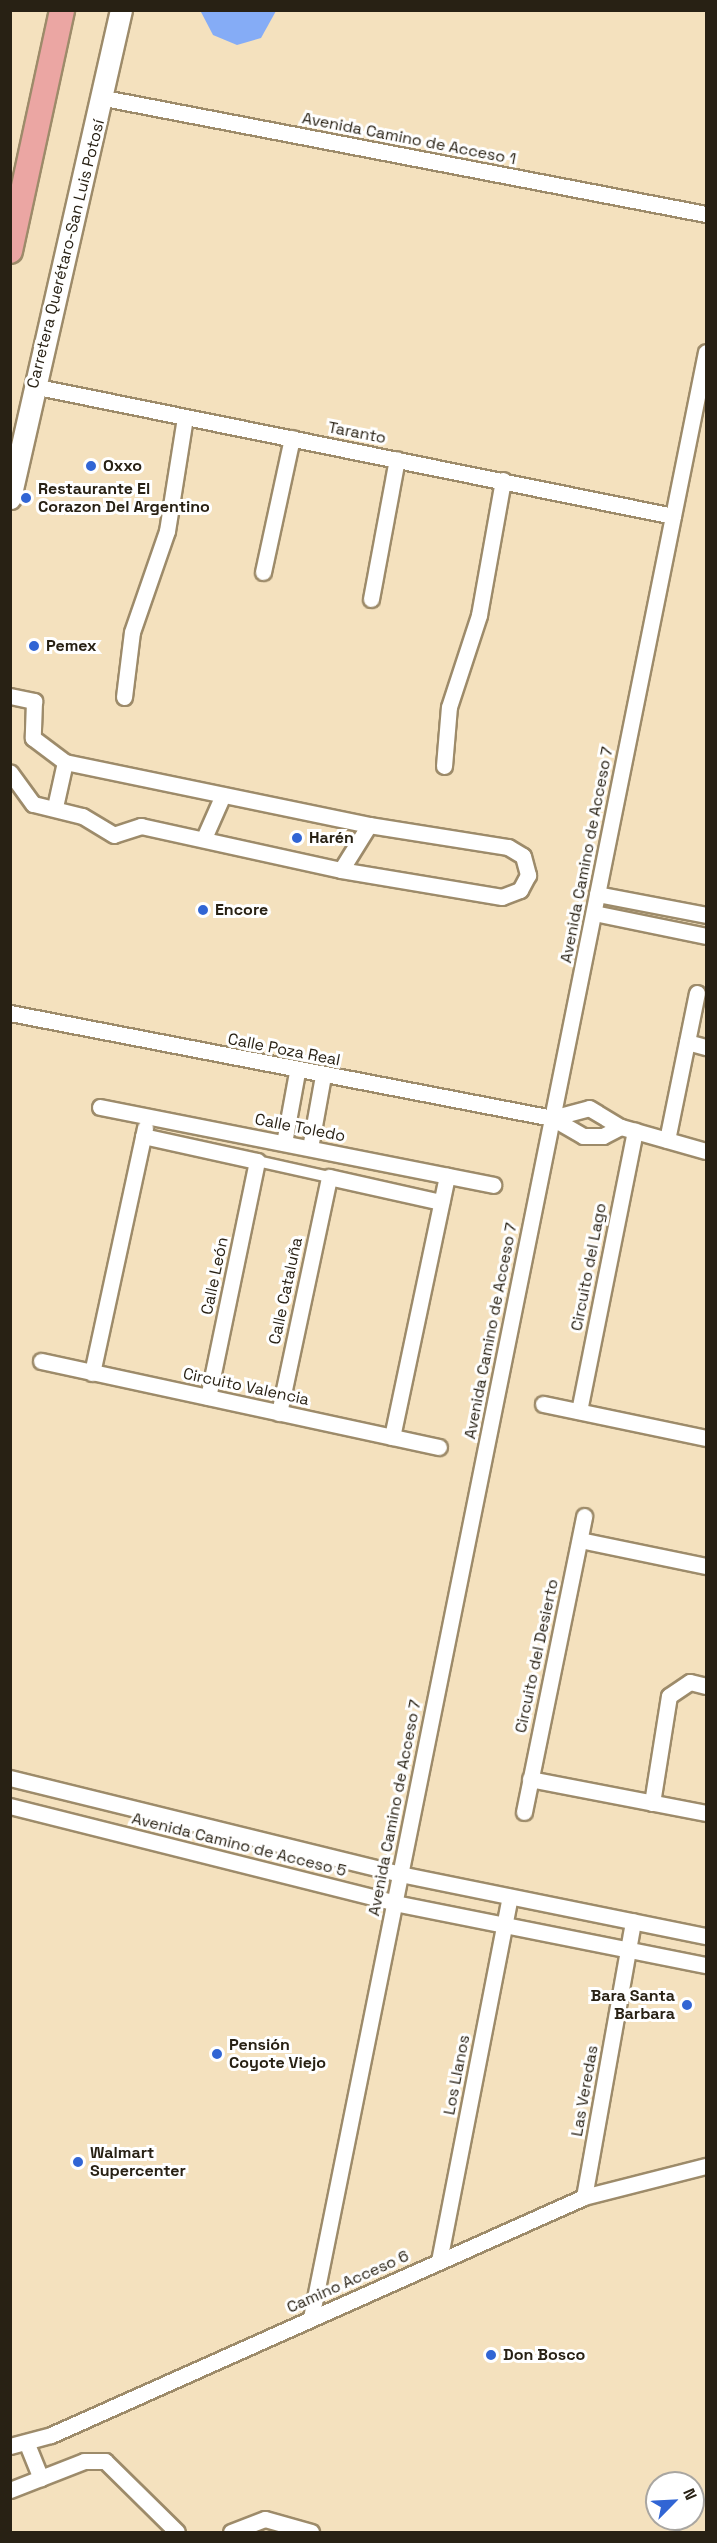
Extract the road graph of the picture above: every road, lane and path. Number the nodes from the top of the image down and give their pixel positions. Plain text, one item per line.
1 (62, 10) edge
2 (121, 10) edge
3 (104, 98) junction
4 (706, 214) edge
5 (10, 251) edge
6 (706, 351) edge
7 (33, 386) junction
8 (185, 417) junction
9 (292, 438) junction
10 (397, 459) junction
11 (503, 480) junction
12 (10, 498) edge
13 (673, 516) junction
14 (263, 572) dead end
15 (371, 599) dead end
16 (10, 696) edge
17 (124, 697) dead end
18 (65, 762) junction
19 (444, 766) dead end
20 (10, 772) edge
21 (222, 795) junction
22 (55, 807) junction
23 (369, 825) junction
24 (204, 838) junction
25 (341, 870) junction
26 (597, 894) junction
27 (680, 910) junction
28 (594, 913) junction
29 (706, 915) edge
30 (676, 930) junction
31 (706, 936) edge
32 (697, 993) dead end
33 (10, 1013) edge
34 (687, 1042) junction
35 (706, 1047) edge
36 (297, 1072) junction
37 (323, 1076) junction
38 (99, 1107) dead end
39 (147, 1116) junction
40 (552, 1118) junction
41 (628, 1129) junction
42 (143, 1136) junction
43 (667, 1140) junction
44 (284, 1143) junction
45 (310, 1148) junction
46 (706, 1151) edge
47 (257, 1161) junction
48 (447, 1176) junction
49 (329, 1177) junction
50 (493, 1185) dead end
51 (441, 1202) junction
52 (41, 1361) dead end
53 (92, 1373) junction
54 (208, 1398) junction
55 (543, 1404) dead end
56 (579, 1411) junction
57 (279, 1413) junction
58 (706, 1432) edge
59 (392, 1437) junction
60 (439, 1448) dead end
61 (584, 1516) dead end
62 (580, 1540) junction
63 (706, 1566) edge
64 (706, 1686) edge
65 (10, 1778) edge
66 (531, 1779) junction
67 (652, 1803) junction
68 (10, 1806) edge
69 (132, 1808) junction
70 (524, 1812) dead end
71 (706, 1813) edge
72 (121, 1834) junction
73 (244, 1836) junction
74 (236, 1862) junction
75 (400, 1874) junction
76 (510, 1897) junction
77 (394, 1903) junction
78 (633, 1921) junction
79 (504, 1925) junction
80 (706, 1936) edge
81 (628, 1950) junction
82 (706, 1965) edge
83 (706, 2166) edge
84 (584, 2197) junction
85 (439, 2261) junction
86 (311, 2318) junction
87 (27, 2444) junction
88 (10, 2446) edge
89 (41, 2478) junction
90 (10, 2490) edge
91 (177, 2532) edge
92 (231, 2532) edge
93 (311, 2532) edge

1 - 5 highway
2 - 3 main road, Carretera Querétaro-San Luis Potosí
3 - 4 street, Avenida Camino de Acceso 1
3 - 7 main road, Carretera Querétaro-San Luis Potosí
6 - 13 street, Avenida Camino de Acceso 7
7 - 8 street, Taranto
7 - 12 main road, Carretera Querétaro-San Luis Potosí
8 - 9 street, Taranto
8 - 17 street
9 - 10 street, Taranto
9 - 14 street
10 - 11 street, Taranto
10 - 15 street
11 - 13 street, Taranto
11 - 19 street
13 - 26 street, Avenida Camino de Acceso 7
16 - 18 street
18 - 21 street
18 - 22 street
20 - 22 street
21 - 23 street
21 - 24 street
22 - 24 street
23 - 25 street
23 - 25 street
24 - 25 street
26 - 27 street
26 - 28 street, Avenida Camino de Acceso 7
27 - 29 street
27 - 30 street
28 - 30 street
28 - 40 street, Avenida Camino de Acceso 7
30 - 31 street
32 - 34 street
33 - 36 street, Calle Poza Real
34 - 35 street
34 - 43 street
36 - 37 street, Calle Poza Real
36 - 44 street
37 - 40 street, Calle Poza Real
37 - 45 street
38 - 39 street, Calle Toledo
39 - 42 street
39 - 44 street, Calle Toledo
40 - 41 street
40 - 41 street
40 - 75 street, Avenida Camino de Acceso 7
41 - 43 street
41 - 56 street, Circuito del Lago
42 - 47 street
42 - 53 street
43 - 46 street
44 - 45 street, Calle Toledo
45 - 48 street, Calle Toledo
47 - 49 street
47 - 54 street, Calle León
48 - 50 street, Calle Toledo
48 - 51 street
49 - 51 street
49 - 57 street, Calle Cataluña
51 - 59 street
52 - 53 street, Circuito Valencia
53 - 54 street, Circuito Valencia
54 - 57 street, Circuito Valencia
55 - 56 street
56 - 58 street
57 - 59 street, Circuito Valencia
59 - 60 street, Circuito Valencia
61 - 62 street, Circuito del Desierto
62 - 63 street
62 - 66 street, Circuito del Desierto
64 - 67 street
65 - 69 street, Avenida Camino de Acceso 5
66 - 67 street
66 - 70 street, Circuito del Desierto
67 - 71 street
68 - 72 street, Avenida Camino de Acceso 5
69 - 72 street
69 - 73 street, Avenida Camino de Acceso 5
72 - 74 street, Avenida Camino de Acceso 5
73 - 74 street
73 - 75 street, Avenida Camino de Acceso 5
74 - 77 street, Avenida Camino de Acceso 5
75 - 76 street, Avenida Camino de Acceso 5
75 - 77 street, Avenida Camino de Acceso 7
76 - 78 street, Avenida Camino de Acceso 5
76 - 79 street, Los Llanos
77 - 79 street, Avenida Camino de Acceso 5
77 - 86 street, Avenida Camino de Acceso 7
78 - 80 street, Avenida Camino de Acceso 5
78 - 81 street, Las Veredas
79 - 81 street, Avenida Camino de Acceso 5
79 - 85 street, Los Llanos
81 - 82 street, Avenida Camino de Acceso 5
81 - 84 street, Las Veredas
83 - 84 street, Camino Acceso 6
84 - 85 street, Camino Acceso 6
85 - 86 street, Camino Acceso 6
86 - 87 street, Camino Acceso 6
87 - 88 street, Camino Acceso 6
87 - 89 street
89 - 90 street
89 - 91 street
92 - 93 street

